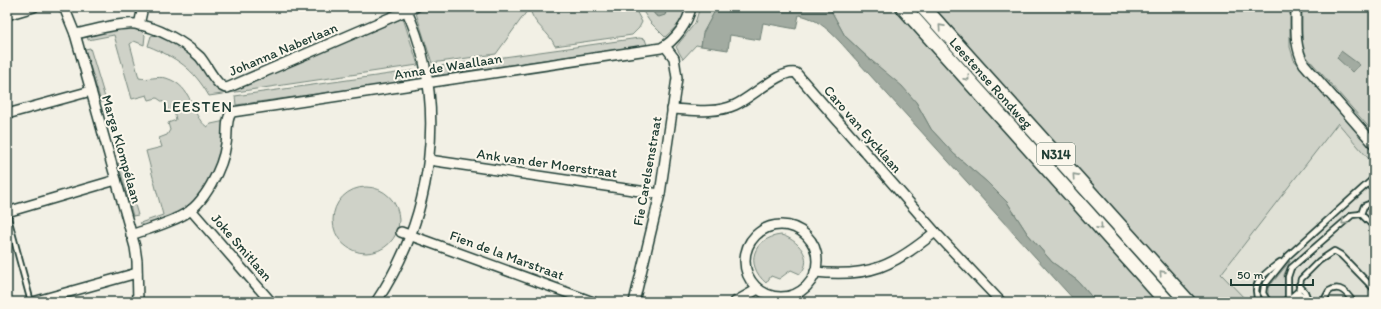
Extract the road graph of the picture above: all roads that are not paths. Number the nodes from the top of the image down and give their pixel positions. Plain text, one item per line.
1 (34, 7) edge
2 (64, 7) edge
3 (143, 7) edge
4 (691, 7) edge
5 (903, 7) edge
6 (923, 7) edge
7 (1296, 7) edge
8 (409, 8) edge
9 (7, 15) edge
10 (140, 24) junction
11 (75, 34) junction
12 (665, 46) junction
13 (427, 83) junction
14 (91, 91) junction
15 (672, 109) junction
16 (7, 114) edge
17 (1374, 144) edge
18 (429, 160) junction
19 (1374, 178) edge
20 (116, 180) junction
21 (660, 194) junction
22 (1371, 202) edge
23 (1374, 208) edge
24 (191, 210) junction
25 (7, 213) edge
26 (1361, 214) junction
27 (1374, 227) edge
28 (401, 232) dead end
29 (935, 232) junction
30 (131, 235) junction
31 (412, 235) junction
32 (1288, 256) junction
33 (815, 272) junction
34 (137, 273) junction
35 (1299, 285) junction
36 (758, 288) junction
37 (1374, 289) edge
38 (1297, 292) junction
39 (1286, 300) edge
40 (1309, 300) edge
41 (32, 302) edge
42 (138, 302) edge
43 (271, 302) edge
44 (376, 302) edge
45 (593, 302) edge
46 (634, 302) edge
47 (735, 302) edge
48 (1001, 302) edge
49 (1167, 302) edge
50 (1188, 302) edge
51 (1259, 302) edge
52 (1268, 302) edge
53 (1296, 302) edge
54 (1322, 302) edge
55 (1353, 302) edge

1 - 9 street
2 - 11 street, Marga Klompélaan
3 - 10 street
4 - 12 street
5 -> 49 main road, Leestense Rondweg / N314
50 -> 6 main road, Leestense Rondweg / N314
7 - 17 street
8 - 10 street, Johanna Naberlaan
8 - 13 street
10 - 11 street
11 - 14 street, Marga Klompélaan
12 - 13 street, Anna de Waallaan
12 - 15 street, Fie Carelsenstraat
13 - 18 street
13 - 24 street, Anna de Waallaan
14 - 16 street
14 - 20 street, Marga Klompélaan
15 - 21 street, Fie Carelsenstraat
15 - 29 street, Caro van Eycklaan
18 - 21 street, Ank van der Moerstraat
18 - 31 street
19 - 32 lane
20 - 25 street
20 - 30 street, Marga Klompélaan
21 - 46 street, Fie Carelsenstraat
22 - 23 lane
22 - 26 lane
24 - 30 street
24 - 43 street, Joke Smitlaan
25 - 41 lane
26 - 27 lane
26 -> 39 lane
28 - 31 street, Fien de la Marstraat
29 - 33 street
29 - 48 street, Caro van Eycklaan
30 - 34 street, Marga Klompélaan
31 - 44 street
31 - 45 street, Fien de la Marstraat
32 - 51 lane
32 - 52 lane
33 - 36 street
33 - 36 street
34 - 41 street
34 - 42 street, Marga Klompélaan
35 - 37 lane
35 - 38 lane
35 - 40 lane
36 - 47 street
38 - 39 lane
38 - 40 lane
38 - 53 lane
54 - 55 lane

